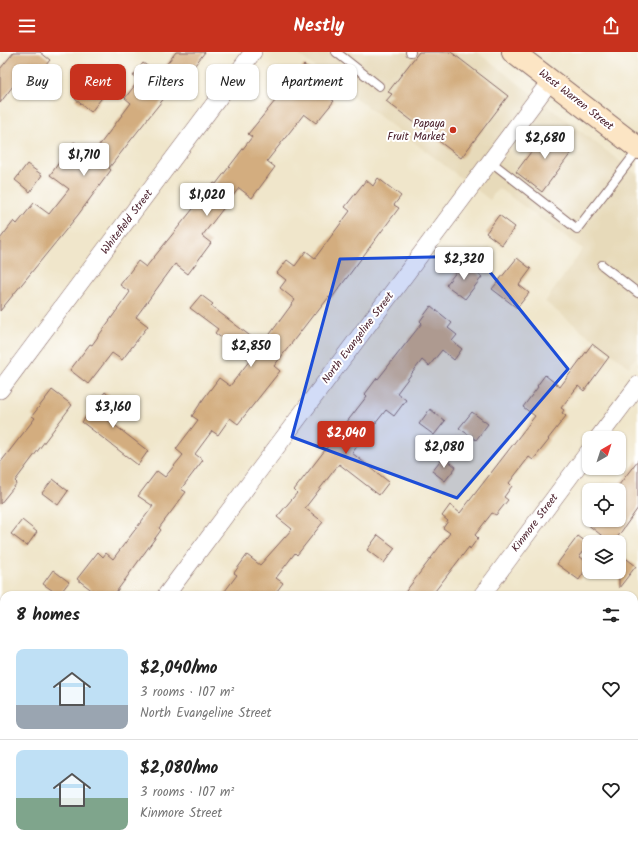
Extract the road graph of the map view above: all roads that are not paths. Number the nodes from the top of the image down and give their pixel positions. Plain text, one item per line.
1 (253, 52) edge
2 (336, 52) edge
3 (513, 52) edge
4 (551, 80) junction
5 (379, 86) dead end
6 (638, 149) edge
7 (490, 161) junction
8 (602, 265) dead end
9 (638, 293) edge
10 (638, 385) edge
11 (0, 390) edge
12 (603, 431) edge
13 (582, 460) edge
14 (169, 591) edge
15 (485, 591) edge

1 - 11 street, Whitefield Street
2 - 5 lane
3 - 4 main road, West Warren Street
4 - 6 main road, West Warren Street
4 - 7 street, North Evangeline Street
6 - 7 lane
7 - 14 street, North Evangeline Street
8 - 9 lane
10 - 12 street
13 - 15 street, Kinmore Street

